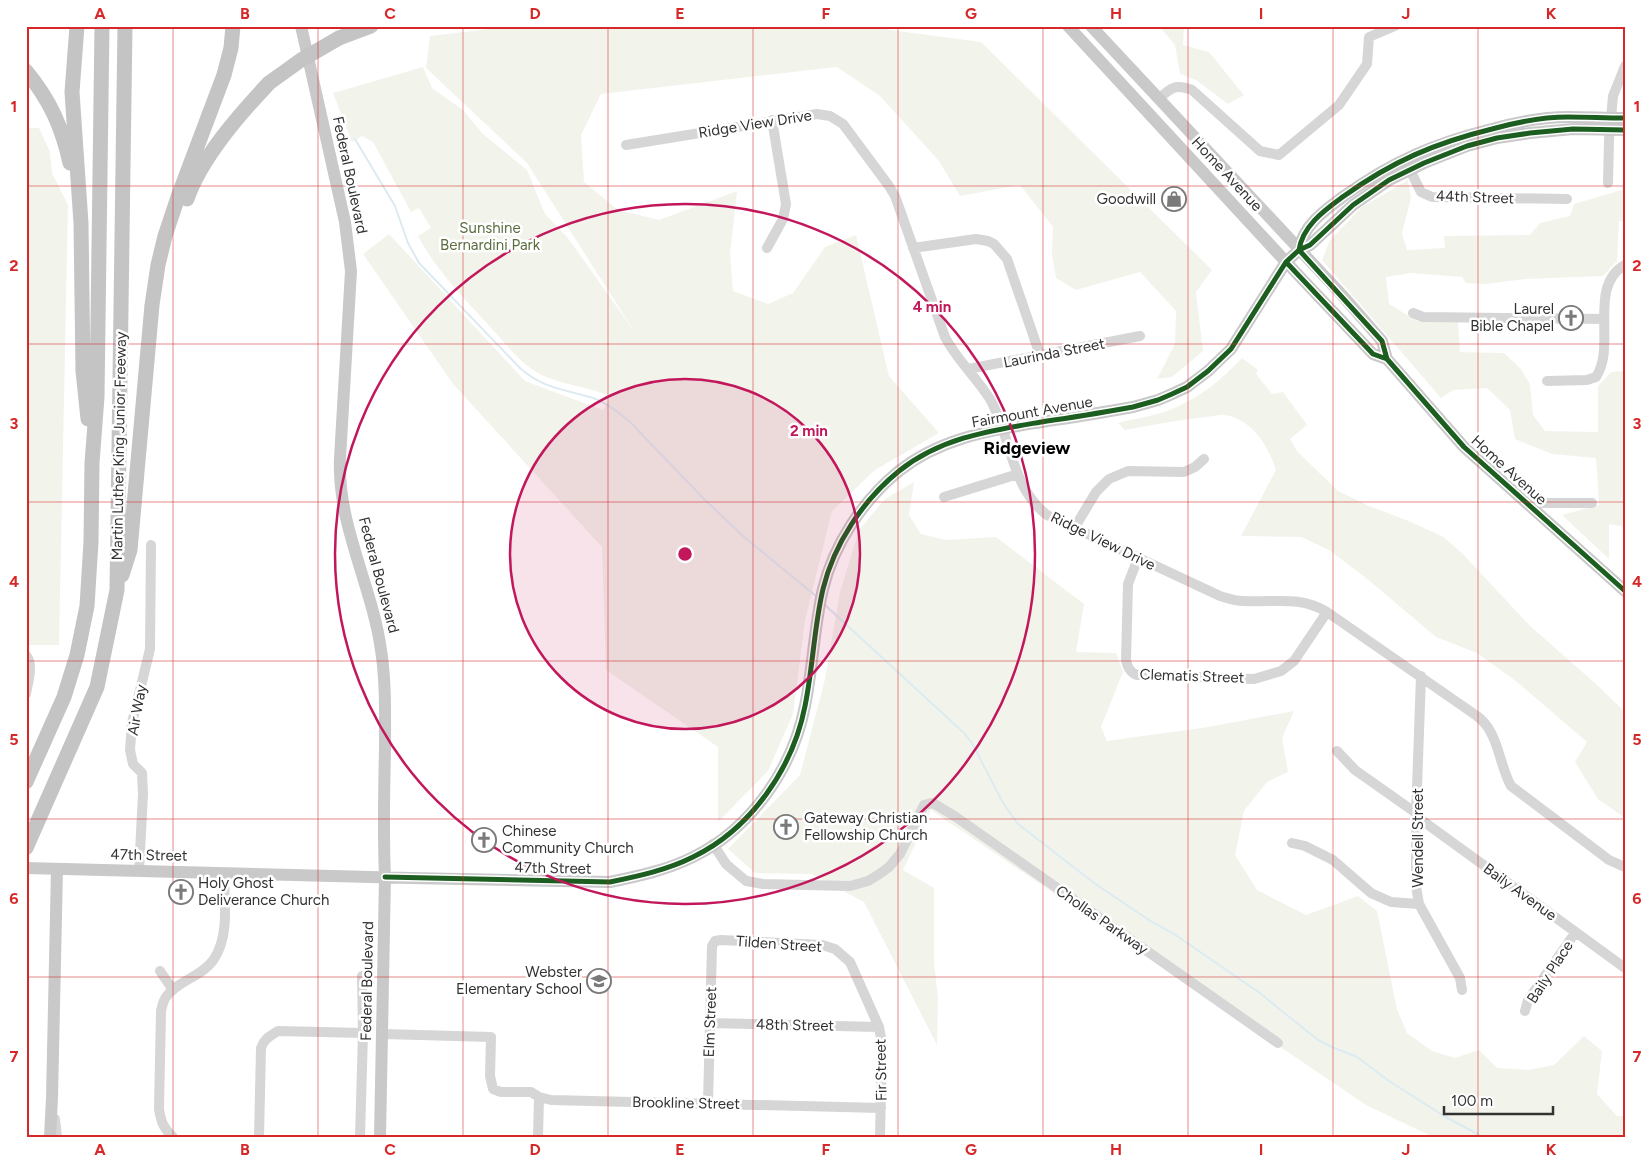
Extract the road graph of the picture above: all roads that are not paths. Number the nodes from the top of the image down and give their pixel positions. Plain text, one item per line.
1 (77, 26) edge
2 (102, 26) edge
3 (124, 26) edge
4 (233, 26) edge
5 (301, 26) edge
6 (371, 26) edge
7 (1068, 26) edge
8 (1091, 26) edge
9 (1395, 26) edge
10 (1625, 66) edge
11 (26, 71) edge
12 (1159, 99) junction
13 (772, 120) junction
14 (1616, 122) edge
15 (1625, 130) edge
16 (626, 145) dead end
17 (1407, 164) junction
18 (1608, 183) dead end
19 (1567, 199) dead end
20 (82, 248) junction
21 (767, 248) dead end
22 (913, 248) junction
23 (1299, 250) junction
24 (1286, 262) junction
25 (1625, 265) edge
26 (152, 305) junction
27 (1413, 313) dead end
28 (1604, 319) junction
29 (1140, 336) dead end
30 (1040, 355) junction
31 (1387, 358) junction
32 (968, 369) junction
33 (1547, 381) dead end
34 (1001, 428) junction
35 (1204, 459) dead end
36 (92, 463) junction
37 (1018, 474) junction
38 (944, 498) dead end
39 (1527, 503) junction
40 (1592, 503) dead end
41 (1075, 527) junction
42 (151, 545) dead end
43 (1138, 558) junction
44 (117, 590) junction
45 (1625, 591) edge
46 (1327, 612) junction
47 (26, 654) edge
48 (1421, 676) junction
49 (26, 694) edge
50 (1337, 751) dead end
51 (26, 782) edge
52 (1416, 815) junction
53 (1292, 843) dead end
54 (713, 844) junction
55 (26, 848) edge
56 (1625, 867) edge
57 (26, 868) edge
58 (57, 869) junction
59 (139, 871) junction
60 (224, 873) junction
61 (385, 877) junction
62 (1419, 904) junction
63 (1575, 933) junction
64 (715, 941) joint
65 (841, 954) joint
66 (1624, 965) edge
67 (160, 971) dead end
68 (362, 976) dead end
69 (173, 990) junction
70 (1462, 990) dead end
71 (1526, 1011) dead end
72 (710, 1023) junction
73 (879, 1027) junction
74 (363, 1033) junction
75 (383, 1034) junction
76 (1278, 1043) dead end
77 (538, 1097) junction
78 (52, 1098) junction
79 (708, 1103) junction
80 (881, 1108) junction
81 (50, 1137) edge
82 (58, 1137) edge
83 (173, 1137) edge
84 (259, 1137) edge
85 (360, 1137) edge
86 (380, 1137) edge
87 (538, 1137) edge
88 (880, 1137) edge

1 - 20 highway
2 - 36 highway, Martin Luther King Junior Freeway
3 - 44 highway, Martin Luther King Junior Freeway
4 - 26 highway
5 - 61 main road, Federal Boulevard
6 - 26 highway, bridge
7 - 24 main road, Home Avenue
8 - 12 main road, Home Avenue
9 - 12 street
10 - 14 street
11 - 20 highway
12 - 23 main road, Home Avenue
13 - 16 street, Ridge View Drive
13 - 21 street
13 - 22 street, Ridge View Drive
14 - 15 main road, Fairmount Avenue
14 - 17 main road, Fairmount Avenue
14 - 18 street
17 - 19 street, 44th Street
17 - 23 main road, Fairmount Avenue
20 - 36 highway
22 - 30 street
22 - 32 street, Ridge View Drive
23 - 24 main road, Fairmount Avenue
23 - 31 main road, Home Avenue
24 - 31 main road, Home Avenue
24 - 34 main road, Fairmount Avenue
25 - 28 street
26 - 44 highway
27 - 28 street
28 - 33 street
29 - 30 street, Laurinda Street
30 - 32 street, Laurinda Street
31 - 39 main road, Home Avenue
32 - 34 street, Ridge View Drive
34 - 37 street, Ridge View Drive
34 - 54 main road, Fairmount Avenue
35 - 41 street
36 - 51 highway, Martin Luther King Junior Freeway
37 - 38 street
37 - 41 street, Ridge View Drive
39 - 40 street
39 - 45 main road, Home Avenue
41 - 43 street, Ridge View Drive
42 - 59 street, Air Way
43 - 46 street, Ridge View Drive
43 - 46 street, Clematis Street
44 - 55 highway, Martin Luther King Junior Freeway
46 - 48 street, Ridge View Drive
47 - 49 street
48 - 52 street, Wendell Street
48 - 56 street, Ridge View Drive
50 - 52 street, Baily Avenue
52 - 62 street, Wendell Street
52 - 63 street, Baily Avenue
53 - 62 street
54 - 61 main road, 47th Street
54 - 76 street, Chollas Parkway
57 - 58 main road, 47th Street
58 - 59 main road, 47th Street
58 - 78 main road
59 - 60 main road, 47th Street
60 - 61 main road, 47th Street
60 - 69 street
61 - 75 main road, Federal Boulevard
62 - 70 street, Wendell Street
63 - 66 street, Baily Avenue
63 - 71 street, Baily Place
64 - 65 street, Tilden Street
64 - 72 street, Elm Street
65 - 73 street, Fir Street
67 - 69 street
68 - 74 street
69 - 83 street
72 - 73 street, 48th Street
72 - 79 street, Elm Street
73 - 80 street, Fir Street
74 - 84 street
74 - 85 street
75 - 77 street, Brookline Street
75 - 86 main road, Federal Boulevard
77 - 79 street, Brookline Street
77 - 87 street
78 - 81 main road
78 - 82 street
79 - 80 street, Brookline Street
80 - 88 street, Fir Street

